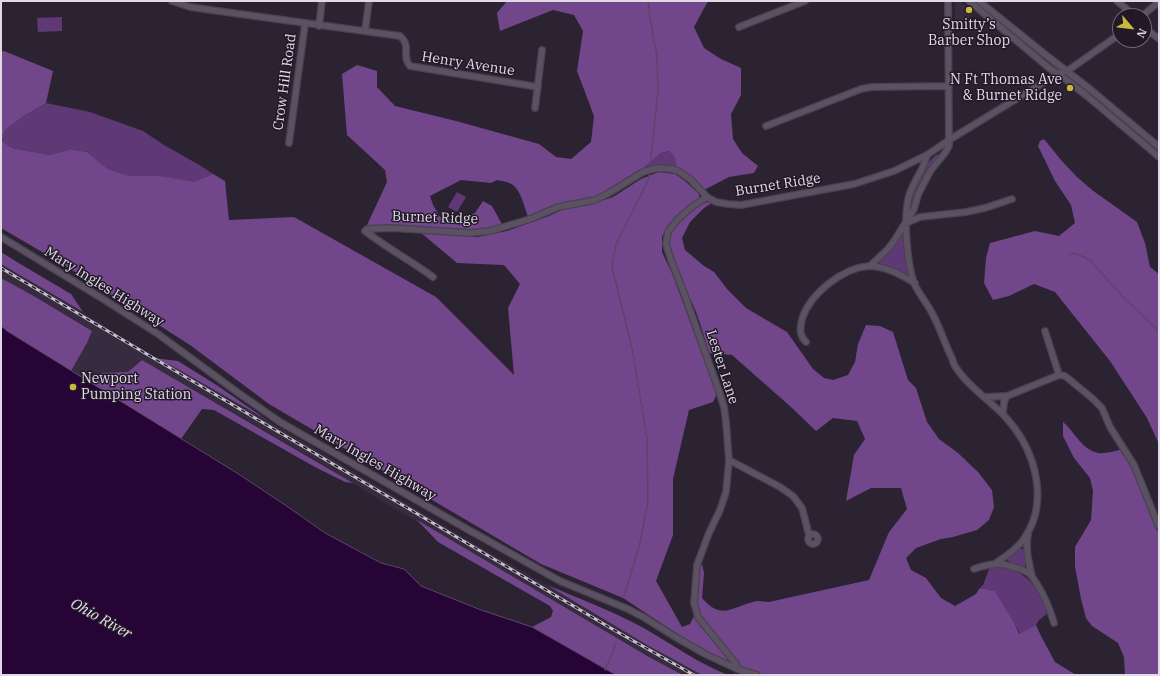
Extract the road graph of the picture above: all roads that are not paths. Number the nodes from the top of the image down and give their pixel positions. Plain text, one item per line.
1 (172, 1) edge
2 (322, 1) edge
3 (369, 1) edge
4 (805, 1) edge
5 (948, 1) edge
6 (970, 1) edge
7 (979, 1) edge
8 (1117, 1) edge
9 (1125, 8) edge
10 (305, 24) junction
11 (319, 26) junction
12 (739, 27) dead end
13 (365, 31) junction
14 (1112, 39) edge
15 (542, 50) dead end
16 (1066, 70) junction
17 (1058, 74) junction
18 (949, 86) junction
19 (538, 87) junction
20 (535, 108) dead end
21 (766, 126) dead end
22 (949, 140) junction
23 (289, 143) dead end
24 (1159, 147) edge
25 (927, 155) junction
26 (1159, 157) edge
27 (707, 197) junction
28 (1012, 199) dead end
29 (906, 223) junction
30 (1, 237) edge
31 (870, 266) junction
32 (433, 277) dead end
33 (915, 283) junction
34 (1044, 331) dead end
35 (806, 342) dead end
36 (1059, 375) junction
37 (1007, 396) junction
38 (986, 397) junction
39 (1003, 413) junction
40 (729, 460) junction
41 (1159, 527) edge
42 (1029, 529) junction
43 (809, 535) dead end
44 (996, 563) junction
45 (974, 569) dead end
46 (1032, 577) junction
47 (1054, 623) dead end
48 (737, 668) junction
49 (757, 675) edge

1 - 10 street
2 - 11 street
3 - 13 street
4 - 12 street
5 - 18 street
6 - 17 street
7 - 16 street
8 - 9 street
10 - 11 street
10 - 23 street, Crow Hill Road
11 - 13 street
13 - 19 street, Henry Avenue
14 - 16 street, Burnet Ridge
15 - 19 street
16 - 17 street, Burnet Ridge
16 - 24 street
17 - 22 street, Burnet Ridge
17 - 26 street
18 - 21 street
18 - 22 street
19 - 20 street
22 - 25 street, Burnet Ridge
22 - 29 street
25 - 27 street, Burnet Ridge
25 - 29 street
27 - 32 street, Burnet Ridge
27 - 40 street, Lester Lane
28 - 29 street
29 - 31 street
29 - 33 street
30 - 48 street, Mary Ingles Highway
31 - 33 street
31 - 35 street
33 - 38 street
34 - 36 street
36 - 37 street
36 - 41 street
37 - 38 street
37 - 39 street
38 - 39 street
39 - 42 street
40 - 43 street
40 - 48 street, Lester Lane
42 - 44 street
42 - 46 street
44 - 45 street
44 - 46 street
46 - 47 street
48 - 49 street, Mary Ingles Highway

